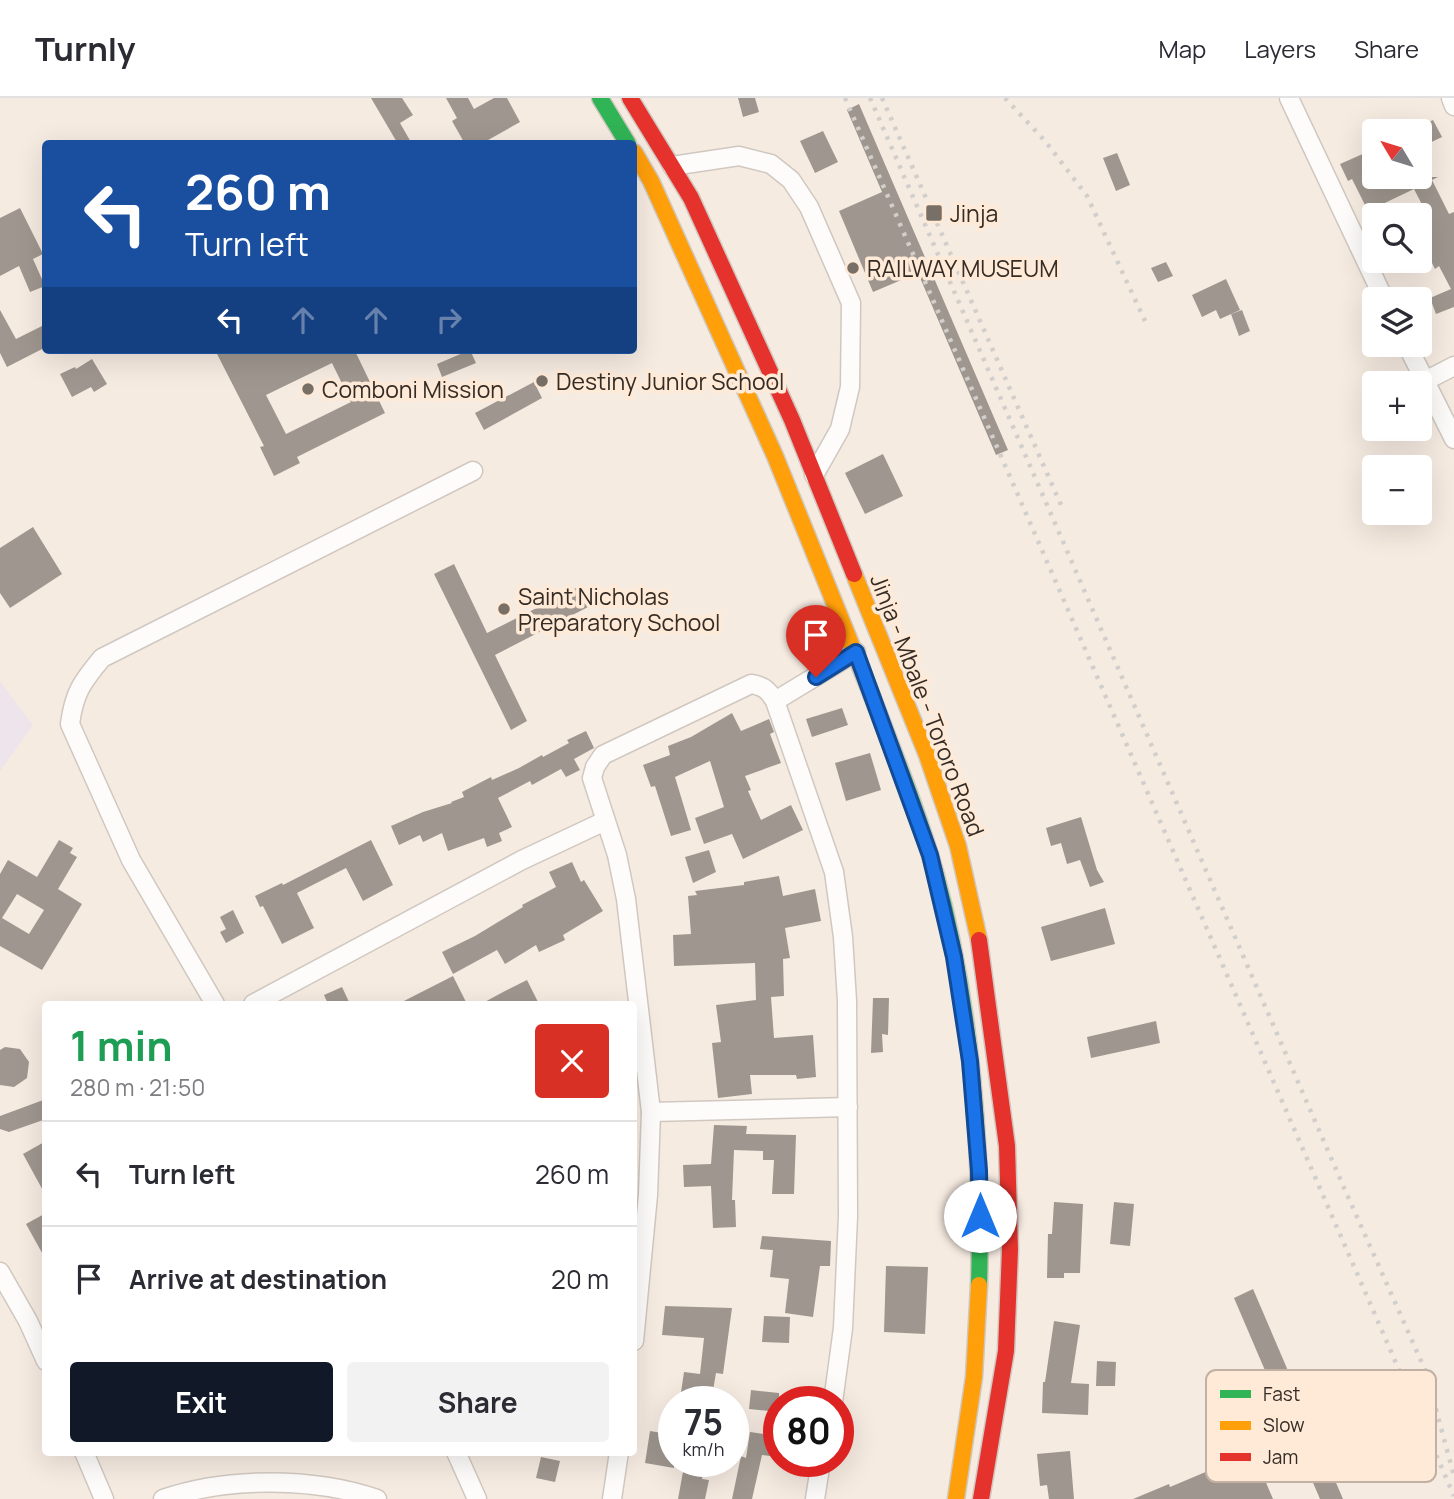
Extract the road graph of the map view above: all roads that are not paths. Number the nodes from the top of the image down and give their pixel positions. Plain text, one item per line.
1 (600, 98) edge
2 (631, 98) edge
3 (1289, 98) edge
4 (1451, 98) edge
5 (1454, 106) edge
6 (626, 140) edge
7 (637, 157) edge
8 (672, 166) junction
9 (651, 181) junction
10 (637, 190) edge
11 (1378, 287) edge
12 (1454, 366) edge
13 (1432, 377) edge
14 (1432, 395) edge
15 (1454, 439) edge
16 (473, 471) dead end
17 (814, 475) junction
18 (856, 652) junction
19 (775, 701) junction
20 (605, 821) junction
21 (213, 1001) edge
22 (259, 1001) edge
23 (635, 1001) edge
24 (637, 1028) edge
25 (848, 1107) junction
26 (652, 1112) junction
27 (0, 1272) edge
28 (637, 1310) edge
29 (42, 1352) edge
30 (835, 1386) edge
31 (86, 1456) edge
32 (458, 1456) edge
33 (618, 1456) edge
34 (818, 1477) edge
35 (104, 1499) edge
36 (163, 1499) edge
37 (377, 1499) edge
38 (477, 1499) edge
39 (612, 1499) edge
40 (814, 1499) edge
41 (956, 1499) edge
42 (981, 1499) edge

1 - 6 highway
2 - 8 highway, Jinja - Mbale - Tororo Road
3 - 11 street
4 - 5 street
7 - 9 highway, Jinja - Mbale - Tororo Road
8 - 17 highway, Jinja - Mbale - Tororo Road
8 - 17 street
9 - 10 street
9 - 18 highway, Jinja - Mbale - Tororo Road
12 - 13 street
14 - 15 street
16 - 21 street
17 - 42 highway, Jinja - Mbale - Tororo Road
18 - 19 street
18 - 41 highway, Jinja - Mbale - Tororo Road
19 - 20 street
19 - 25 street
20 - 22 street
20 - 23 street
24 - 26 street
25 - 26 street
25 - 30 street
26 - 28 street
27 - 29 street
31 - 35 street
32 - 38 street
33 - 39 street
34 - 40 street
36 - 37 street

